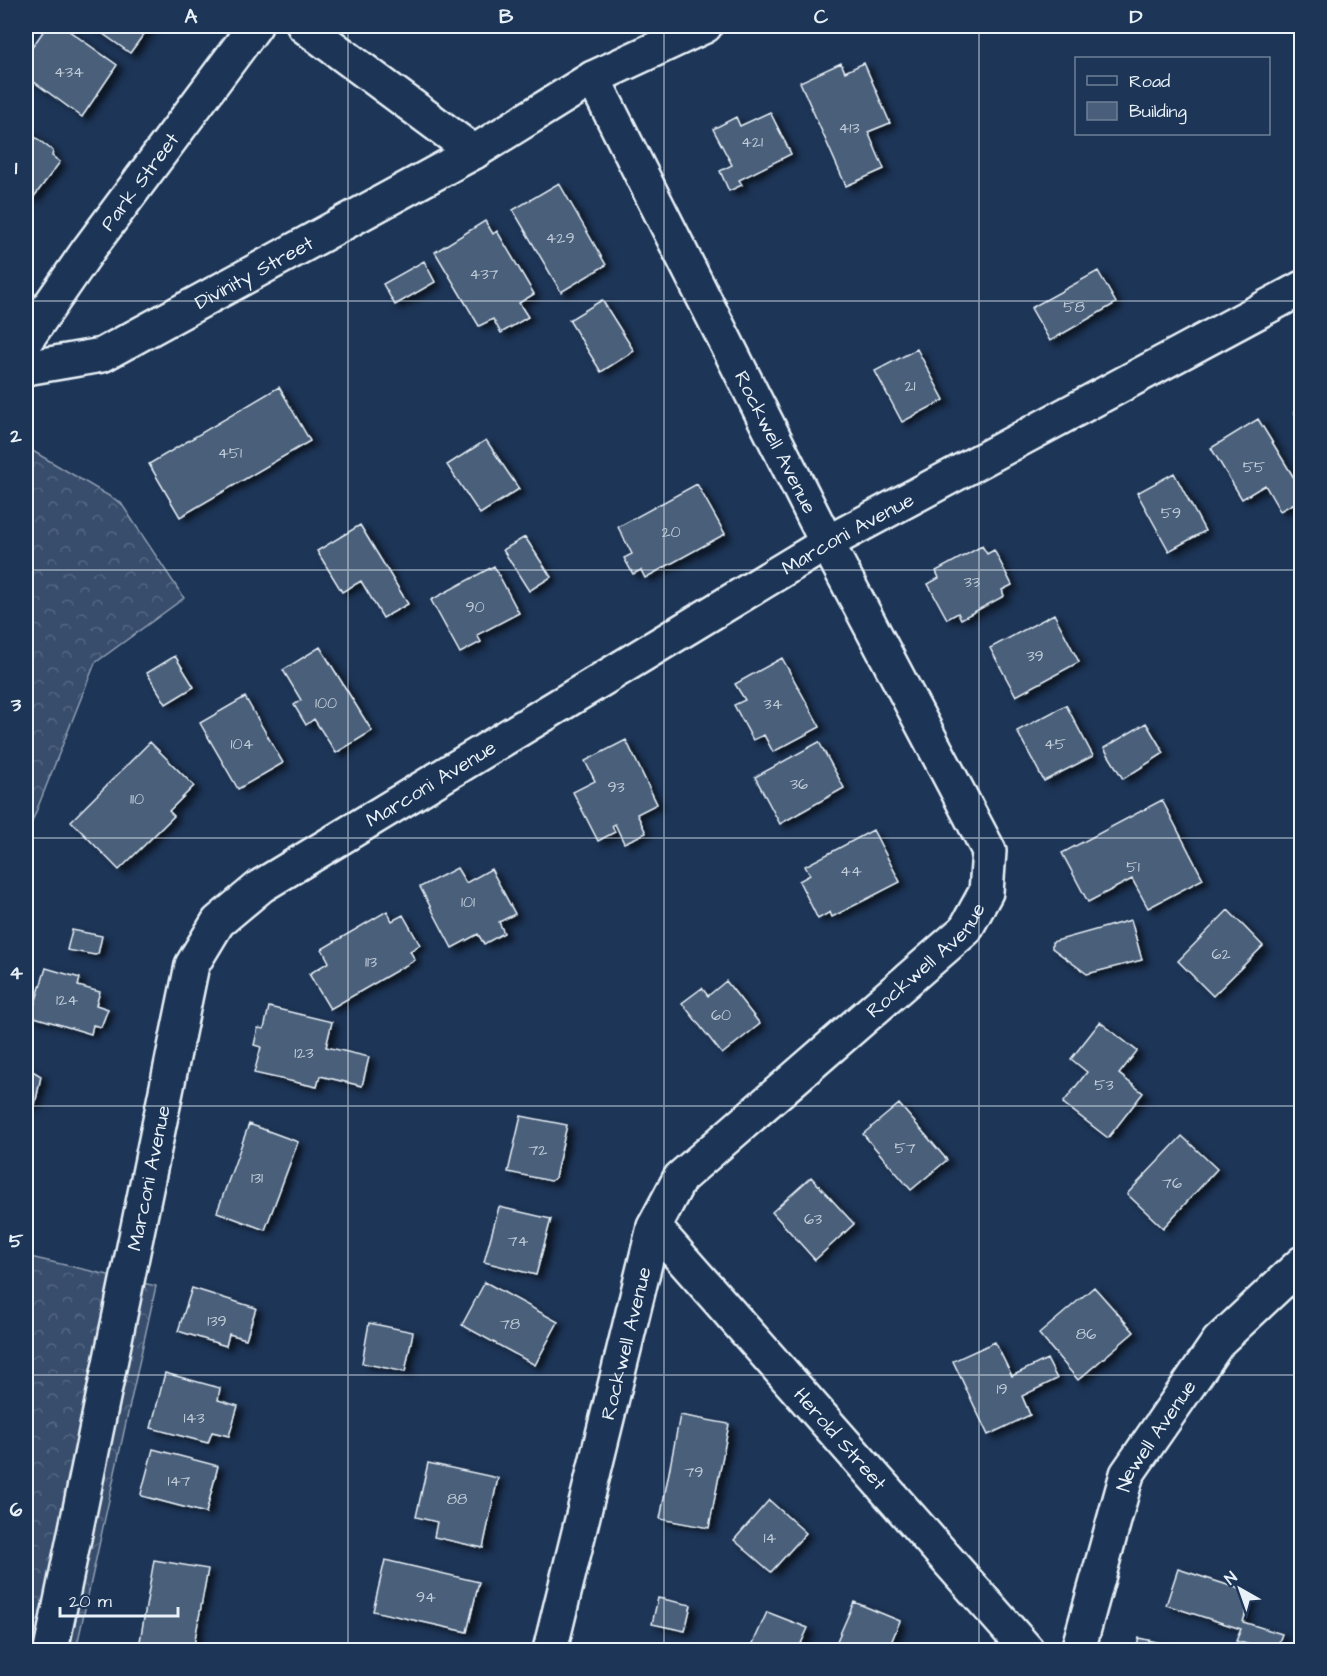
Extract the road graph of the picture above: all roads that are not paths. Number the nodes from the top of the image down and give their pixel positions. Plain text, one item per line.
1 (255, 26) edge
2 (304, 26) edge
3 (705, 26) edge
4 (593, 78) junction
5 (474, 152) junction
6 (1302, 288) edge
7 (26, 339) edge
8 (26, 368) edge
9 (827, 543) junction
10 (654, 1227) junction
11 (1302, 1263) edge
12 (51, 1650) edge
13 (550, 1650) edge
14 (1027, 1650) edge
15 (1078, 1650) edge

1 - 7 main road, Park Street
2 - 5 main road
3 - 4 main road, Divinity Street
4 - 5 main road, Divinity Street
4 - 9 main road, Rockwell Avenue
5 - 8 main road, Divinity Street
6 - 9 main road, Marconi Avenue
9 - 10 main road, Rockwell Avenue
9 - 12 main road, Marconi Avenue
10 - 13 main road, Rockwell Avenue
10 - 14 main road, Herold Street
11 - 15 main road, Newell Avenue

